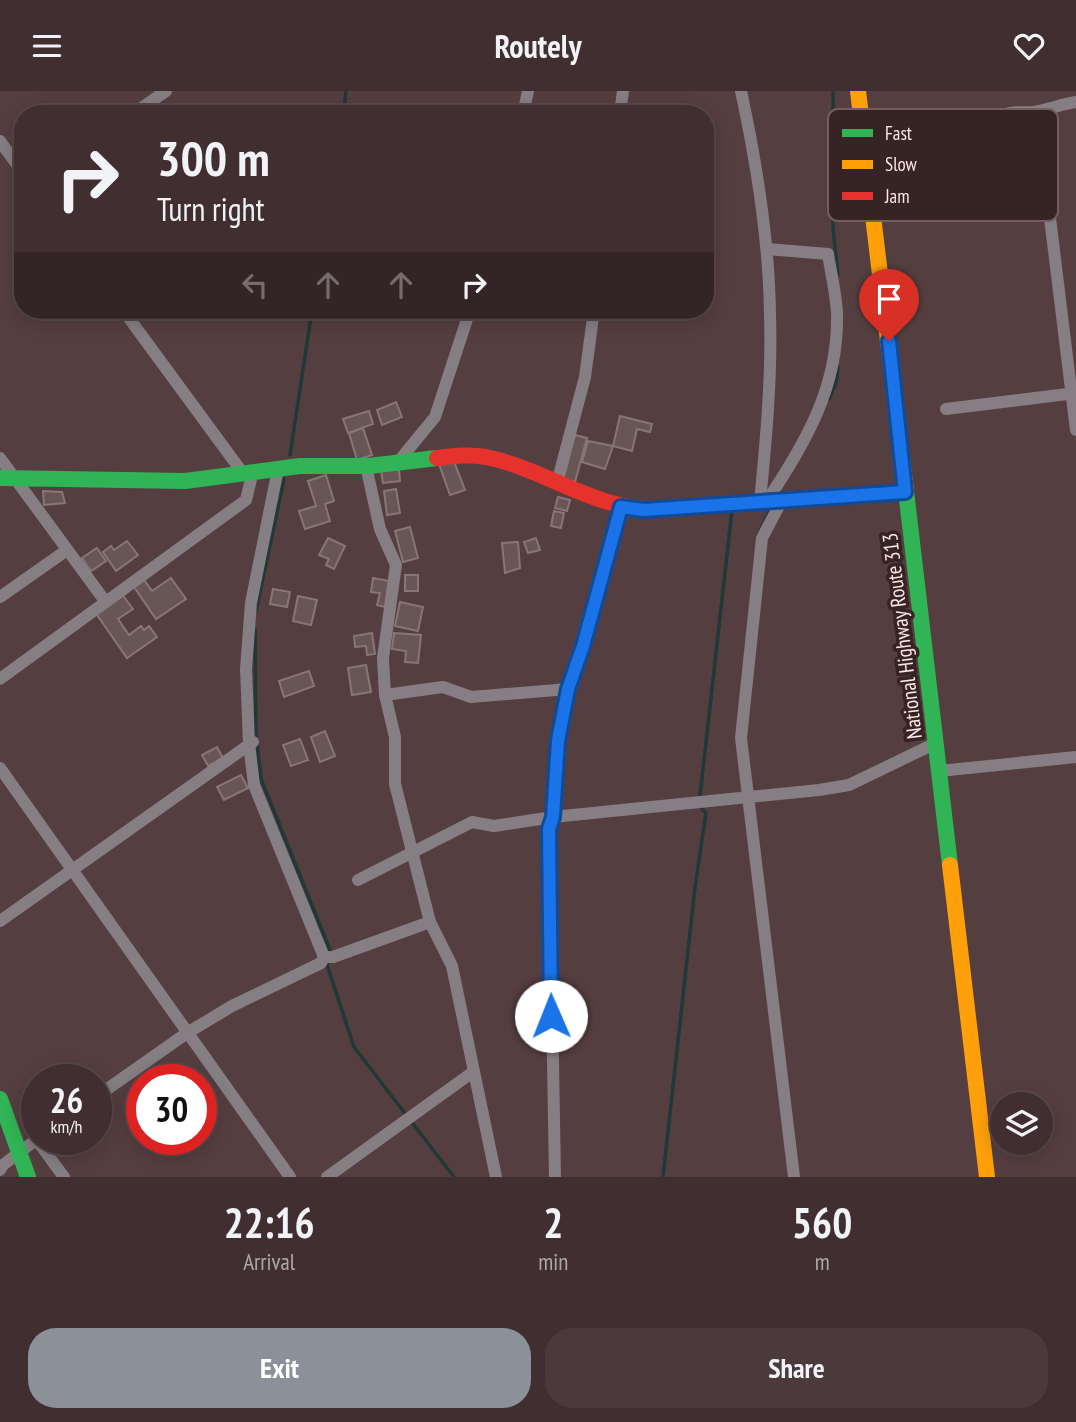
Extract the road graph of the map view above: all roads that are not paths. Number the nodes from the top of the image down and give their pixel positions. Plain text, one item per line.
1 (166, 91) edge
2 (741, 91) edge
3 (858, 91) edge
4 (1076, 102) edge
5 (147, 105) edge
6 (860, 109) edge
7 (1046, 109) edge
8 (0, 142) edge
9 (14, 161) edge
10 (873, 221) edge
11 (1051, 221) edge
12 (767, 249) junction
13 (130, 319) edge
14 (467, 319) edge
15 (593, 319) edge
16 (1074, 393) edge
17 (946, 408) dead end
18 (1076, 430) edge
19 (0, 458) edge
20 (398, 462) junction
21 (369, 467) junction
22 (278, 469) junction
23 (248, 472) junction
24 (7, 478) edge
25 (557, 483) junction
26 (905, 492) junction
27 (770, 501) junction
28 (621, 507) junction
29 (67, 550) junction
30 (0, 597) edge
31 (104, 601) junction
32 (0, 679) edge
33 (568, 689) junction
34 (385, 695) junction
35 (251, 743) junction
36 (936, 743) junction
37 (1076, 757) edge
38 (0, 768) edge
39 (939, 771) junction
40 (745, 799) junction
41 (553, 817) junction
42 (412, 855) junction
43 (72, 870) junction
44 (358, 880) dead end
45 (0, 921) edge
46 (430, 922) junction
47 (328, 957) junction
48 (187, 1033) junction
49 (473, 1072) junction
50 (112, 1086) edge
51 (0, 1099) edge
52 (0, 1122) edge
53 (21, 1151) edge
54 (48, 1155) edge
55 (1, 1165) edge
56 (19, 1177) edge
57 (28, 1177) edge
58 (64, 1177) edge
59 (290, 1177) edge
60 (327, 1177) edge
61 (496, 1177) edge
62 (555, 1177) edge
63 (794, 1177) edge
64 (987, 1177) edge

1 - 5 street
2 - 12 street
3 - 6 main road, National Highway Route 313
4 - 7 street
8 - 9 street
10 - 26 main road, National Highway Route 313
11 - 16 street
12 - 27 street
12 - 27 street
13 - 23 street
14 - 20 street
15 - 25 street
16 - 17 street
16 - 18 street
19 - 24 street
20 - 21 main road
20 - 25 main road
21 - 22 main road
21 - 34 street
22 - 23 main road
22 - 35 street
23 - 24 main road
23 - 31 street
24 - 29 street
25 - 28 main road
26 - 27 main road
26 - 36 main road, National Highway Route 313
27 - 28 main road
27 - 40 street
28 - 33 street
29 - 30 street
29 - 31 street
31 - 32 street
33 - 34 street
33 - 41 street
34 - 42 street
35 - 43 street
35 - 47 street
36 - 39 main road, National Highway Route 313
36 - 40 street
37 - 39 street
38 - 43 street
39 - 64 main road, National Highway Route 313
40 - 41 street
40 - 63 street
41 - 42 street
41 - 62 street
42 - 44 street
42 - 46 street
43 - 45 street
43 - 48 street
46 - 47 street
46 - 49 street
47 - 48 street
48 - 50 street
48 - 59 street
49 - 60 street
49 - 61 street
51 - 57 main road, bridge
52 - 56 main road
53 - 55 street
54 - 58 street

